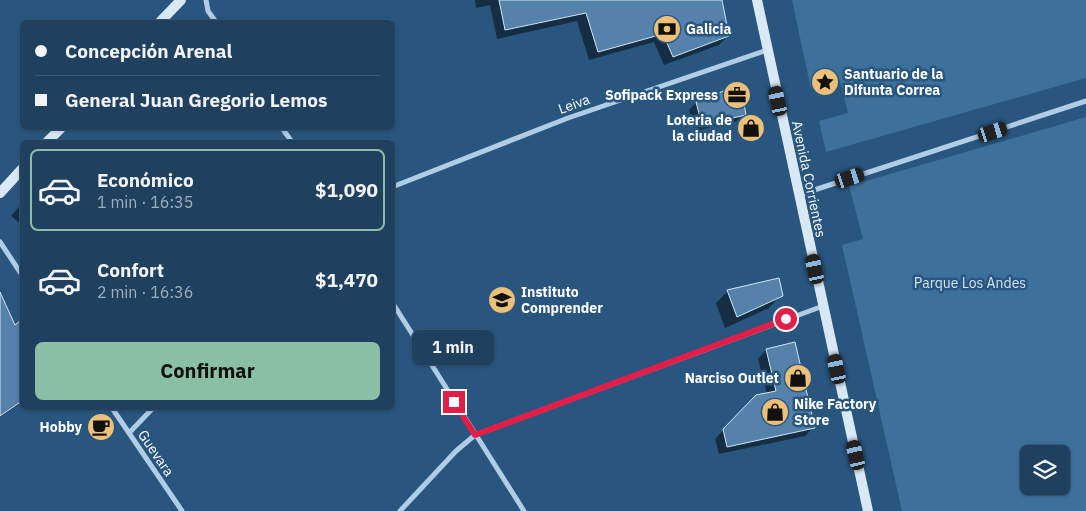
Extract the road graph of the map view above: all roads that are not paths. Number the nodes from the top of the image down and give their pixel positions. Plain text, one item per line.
1 (181, 0) edge
2 (206, 0) edge
3 (757, 0) edge
4 (162, 20) edge
5 (215, 20) edge
6 (767, 50) junction
7 (1086, 102) edge
8 (59, 130) edge
9 (49, 140) edge
10 (20, 171) edge
11 (395, 186) edge
12 (0, 193) edge
13 (799, 195) junction
14 (0, 242) edge
15 (20, 272) edge
16 (823, 306) junction
17 (395, 307) edge
18 (113, 410) edge
19 (151, 410) edge
20 (129, 433) junction
21 (475, 435) junction
22 (182, 511) edge
23 (400, 511) edge
24 (524, 511) edge
25 (868, 511) edge

1 - 4 main road
2 - 5 street
3 - 6 main road, Avenida Corrientes
6 - 11 street, Leiva
6 - 13 main road, Avenida Corrientes
7 - 13 street
8 - 9 main road
10 - 12 main road
13 - 16 main road, Avenida Corrientes
14 - 15 street
16 - 21 street
16 - 25 main road, Avenida Corrientes
17 - 21 street
18 - 20 street, Guevara
19 - 20 street
20 - 22 street, Guevara
21 - 23 street
21 - 24 street

